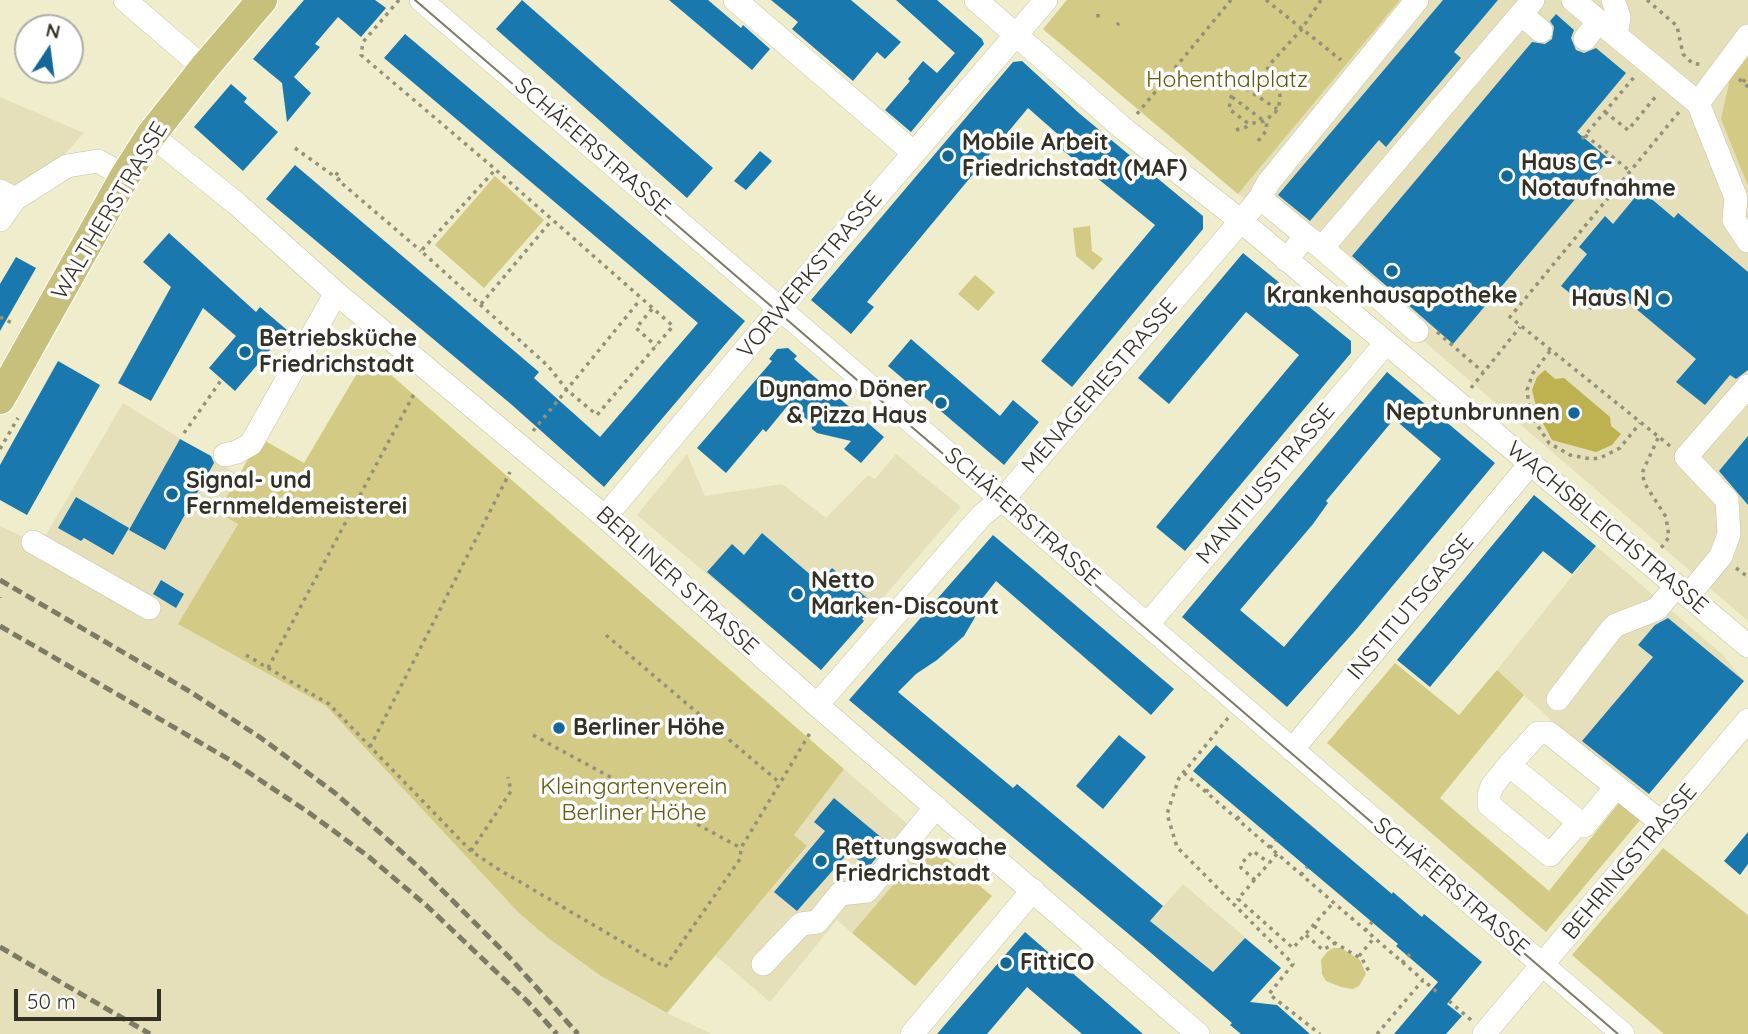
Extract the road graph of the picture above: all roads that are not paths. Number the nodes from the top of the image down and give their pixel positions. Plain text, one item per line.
1 (125, 0) edge
2 (262, 0) edge
3 (421, 0) edge
4 (735, 0) edge
5 (976, 0) edge
6 (1046, 0) edge
7 (1417, 0) edge
8 (1573, 0) edge
9 (1613, 0) edge
10 (1527, 7) edge
11 (1541, 31) dead end
12 (1600, 32) junction
13 (1017, 34) junction
14 (1748, 36) edge
15 (204, 68) junction
16 (1695, 100) junction
17 (151, 135) junction
18 (914, 153) junction
19 (125, 176) junction
20 (8, 195) edge
21 (1260, 198) junction
22 (1742, 203) edge
23 (0, 220) edge
24 (1241, 221) junction
25 (1748, 241) edge
26 (1314, 242) junction
27 (1286, 260) junction
28 (337, 293) junction
29 (780, 309) junction
30 (1417, 331) dead end
31 (1386, 343) junction
32 (1748, 386) edge
33 (0, 399) edge
34 (225, 455) dead end
35 (1530, 464) junction
36 (1002, 500) junction
37 (605, 517) junction
38 (33, 542) dead end
39 (1682, 591) junction
40 (149, 608) dead end
41 (1147, 625) junction
42 (1748, 646) edge
43 (1558, 699) dead end
44 (817, 705) junction
45 (1748, 720) edge
46 (1292, 750) junction
47 (1509, 765) junction
48 (1616, 788) junction
49 (936, 807) junction
50 (1579, 822) junction
51 (1662, 824) junction
52 (1033, 890) junction
53 (763, 964) dead end
54 (1543, 966) junction
55 (1485, 1033) edge
56 (912, 1034) edge
57 (1198, 1034) edge
58 (1623, 1034) edge

1 - 15 street
2 - 15 main road, WALTHERSTRASSE
3 - 29 street, SCHÄFERSTRASSE
4 - 18 street
5 - 13 street
6 - 13 street
7 - 21 street, MENAGERIESTRASSE
8 - 12 street
9 - 12 street
10 - 11 street
10 - 26 street
12 - 16 street
13 - 18 street, VORWERKSTRASSE
13 - 24 street
14 - 16 street
15 - 17 main road, WALTHERSTRASSE
16 - 22 street
17 - 19 main road, WALTHERSTRASSE
17 - 28 street, BERLINER STRASSE
18 - 29 street, VORWERKSTRASSE
19 - 20 street
19 - 33 main road, WALTHERSTRASSE
20 - 23 street
21 - 24 street, MENAGERIESTRASSE
21 - 26 street
22 - 25 street
24 - 27 street, WACHSBLEICHSTRASSE
24 - 36 street, MENAGERIESTRASSE
26 - 27 street
26 - 30 street
27 - 31 street, WACHSBLEICHSTRASSE
28 - 34 street
28 - 37 street, BERLINER STRASSE
29 - 36 street, SCHÄFERSTRASSE
29 - 37 street, VORWERKSTRASSE
31 - 35 street, WACHSBLEICHSTRASSE
31 - 41 street, MANITIUSSTRASSE
32 - 39 street
35 - 39 street, WACHSBLEICHSTRASSE
35 - 46 street, INSTITUTSGASSE
36 - 41 street, SCHÄFERSTRASSE
36 - 44 street, MENAGERIESTRASSE
37 - 44 street, BERLINER STRASSE
38 - 40 street
39 - 42 street, WACHSBLEICHSTRASSE
39 - 43 street
41 - 46 street, SCHÄFERSTRASSE
44 - 49 street, BERLINER STRASSE
45 - 51 street, BEHRINGSTRASSE
46 - 54 street, SCHÄFERSTRASSE
47 - 48 street
47 - 50 street
47 - 50 street
48 - 50 street
48 - 51 street
49 - 52 street, BERLINER STRASSE
49 - 53 street
51 - 54 street, BEHRINGSTRASSE
52 - 56 street
52 - 57 street, BERLINER STRASSE
54 - 55 street, BEHRINGSTRASSE
54 - 58 street, SCHÄFERSTRASSE

